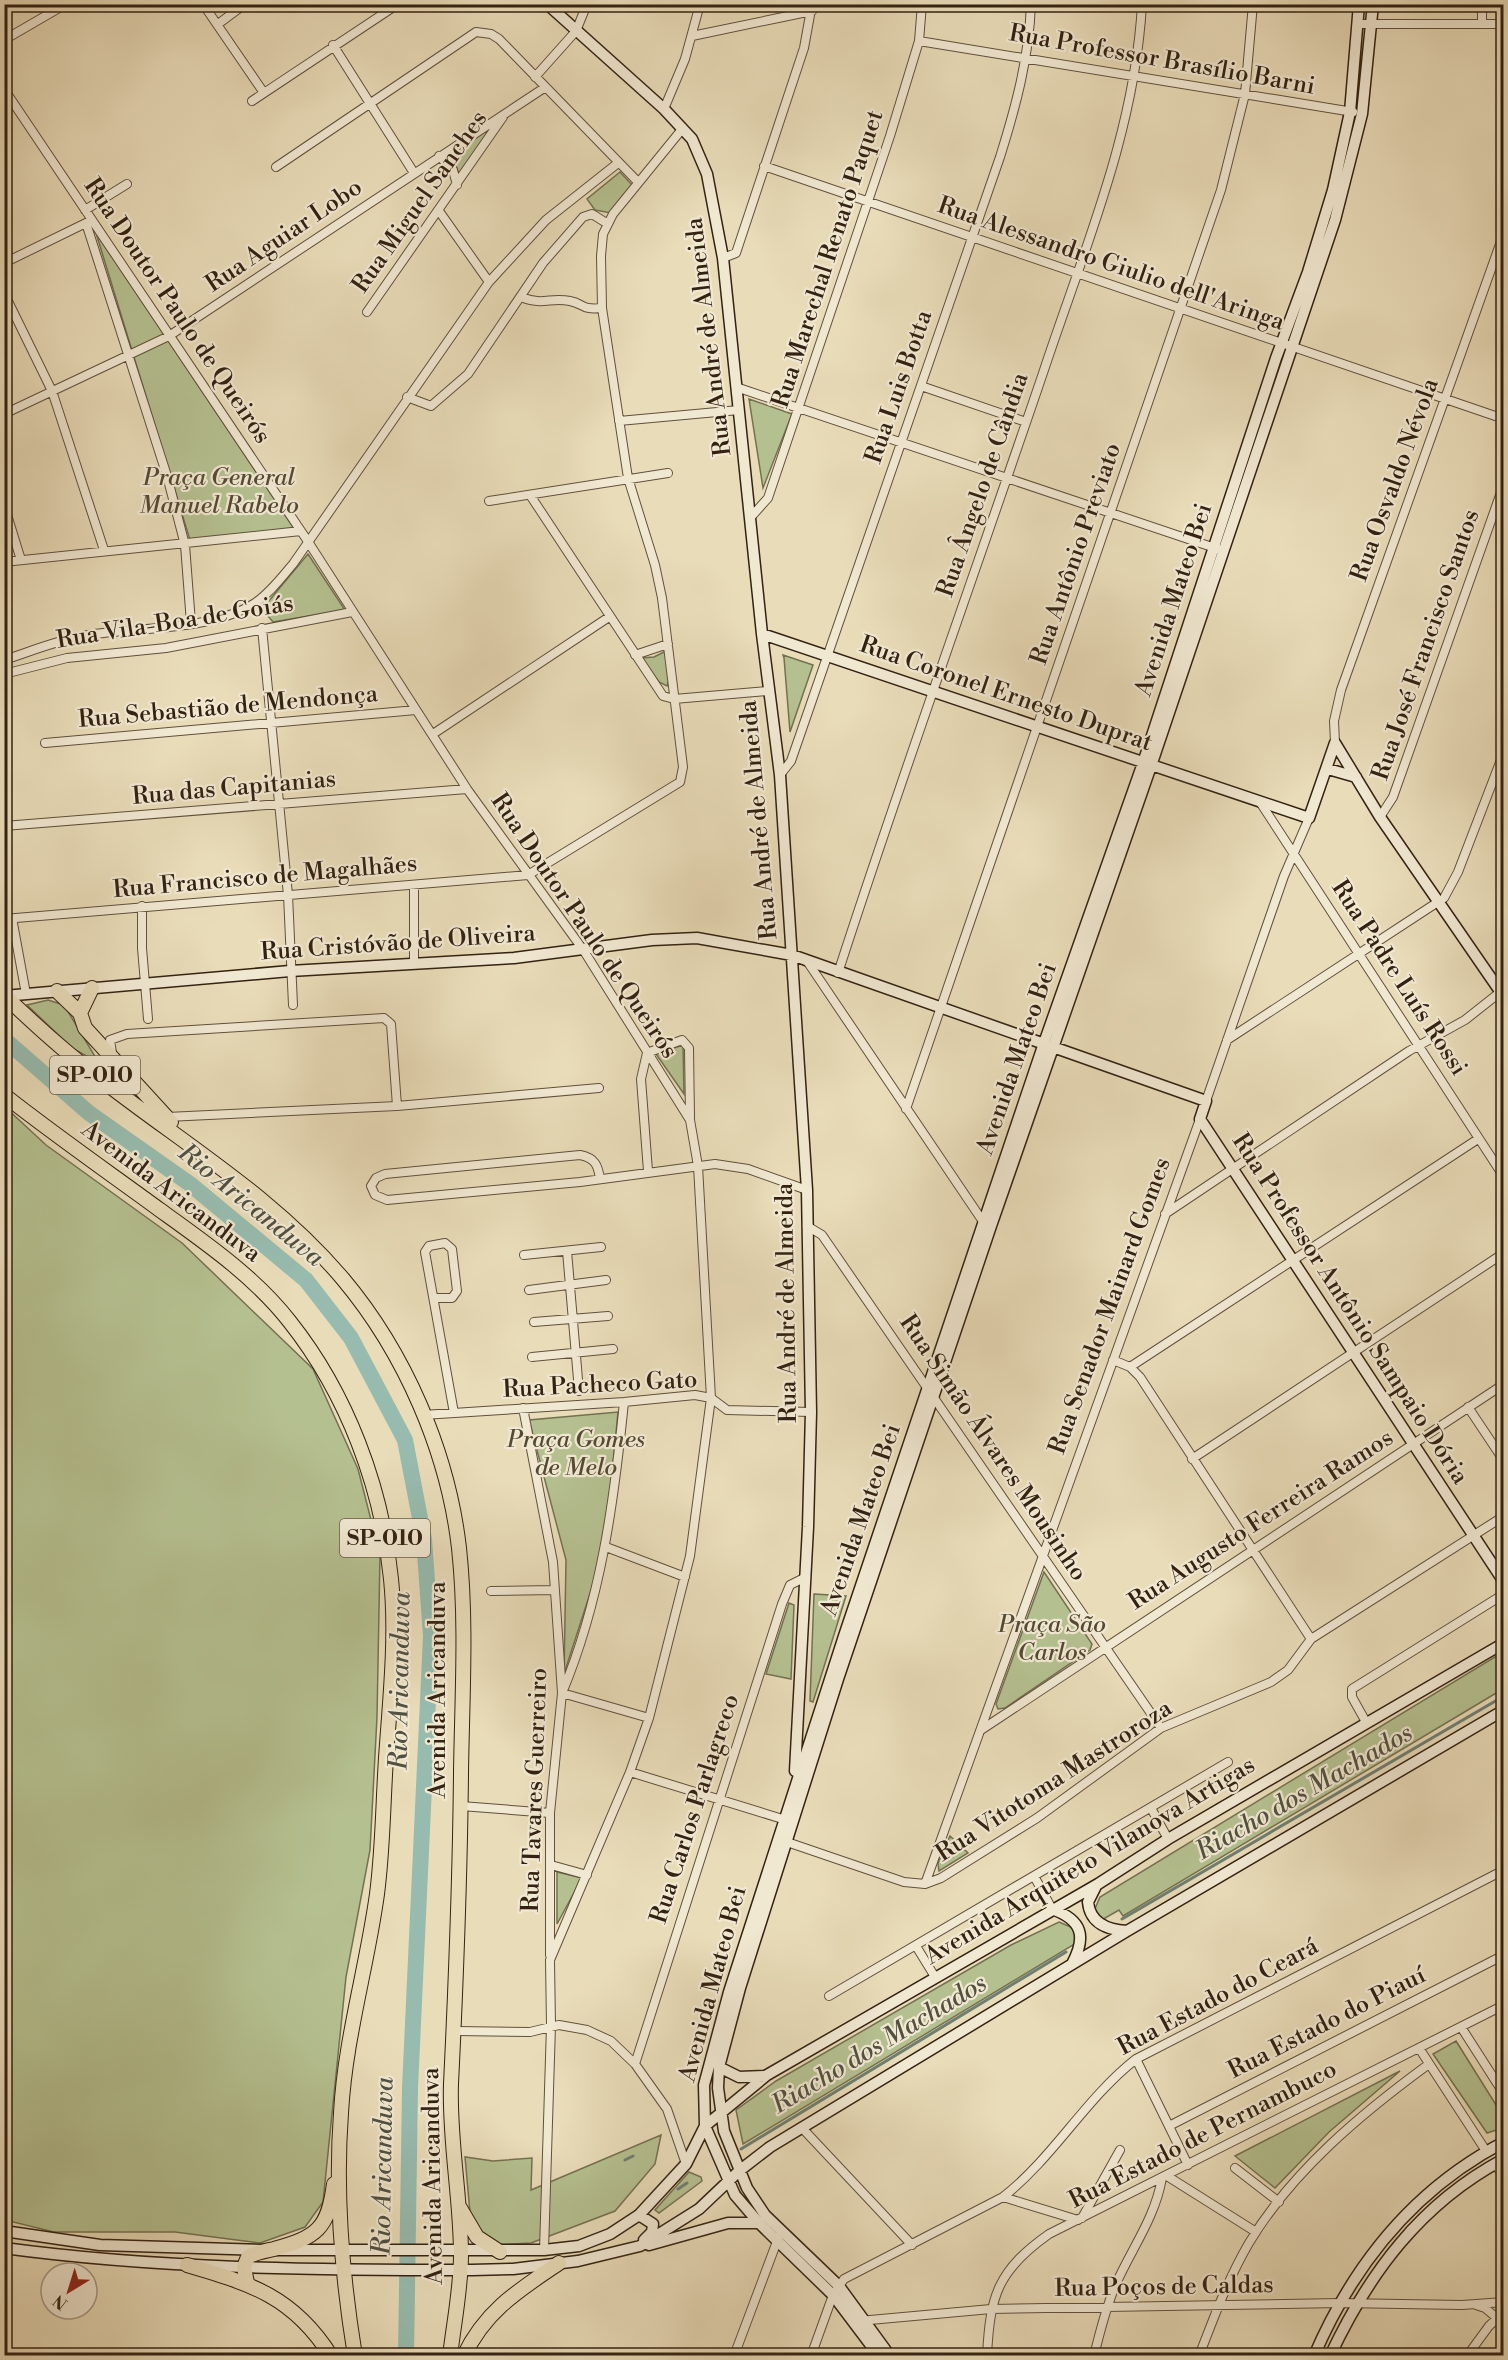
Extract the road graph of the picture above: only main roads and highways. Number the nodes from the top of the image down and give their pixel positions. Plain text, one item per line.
1 (547, 4) edge
2 (1359, 4) edge
3 (1373, 4) edge
4 (1356, 113) junction
5 (1218, 549) junction
6 (762, 633) junction
7 (1147, 765) junction
8 (1328, 768) junction
9 (1356, 777) junction
10 (1260, 802) joint
11 (792, 955) junction
12 (92, 988) junction
13 (57, 991) junction
14 (1502, 993) edge
15 (5, 995) edge
16 (80, 1013) junction
17 (1044, 1043) junction
18 (1055, 1047) junction
19 (4, 1095) edge
20 (1206, 1101) joint
21 (1200, 1119) joint
22 (193, 1146) junction
23 (987, 1224) junction
24 (1503, 1582) edge
25 (1503, 1643) edge
26 (800, 1701) junction
27 (1503, 1710) edge
28 (817, 1732) junction
29 (795, 1784) junction
30 (787, 1821) junction
31 (781, 1840) junction
32 (1098, 1884) junction
33 (1052, 1909) junction
34 (1127, 1931) junction
35 (1072, 1964) junction
36 (719, 2067) junction
37 (768, 2075) junction
38 (720, 2112) junction
39 (705, 2126) junction
40 (340, 2137) junction
41 (1503, 2142) edge
42 (1499, 2162) edge
43 (739, 2171) junction
44 (727, 2181) junction
45 (457, 2200) junction
46 (639, 2215) junction
47 (759, 2223) junction
48 (4, 2231) edge
49 (779, 2235) junction
50 (639, 2246) junction
51 (4, 2248) edge
52 (270, 2250) junction
53 (342, 2250) junction
54 (461, 2252) junction
55 (500, 2252) junction
56 (559, 2263) junction
57 (187, 2265) junction
58 (244, 2267) junction
59 (343, 2268) junction
60 (460, 2270) junction
61 (247, 2283) junction
62 (859, 2321) junction
63 (331, 2355) edge
64 (355, 2355) edge
65 (450, 2355) edge
66 (464, 2355) edge
67 (879, 2355) edge
68 (890, 2355) edge
69 (1314, 2355) edge
70 (1330, 2355) edge

1 - 6 main road, Rua André de Almeida
2 - 4 main road, Avenida Mateo Bei
3 - 4 main road, Avenida Mateo Bei
4 - 5 main road, Avenida Mateo Bei
4 - 5 main road, Avenida Mateo Bei
5 - 7 main road, Avenida Mateo Bei
6 - 7 main road, Rua Coronel Ernesto Duprat
6 - 11 main road, Rua André de Almeida
7 - 10 main road, Rua Coronel Ernesto Duprat
7 - 17 main road, Avenida Mateo Bei
7 - 18 main road, Avenida Mateo Bei
8 - 9 main road
8 - 9 main road, Rua Senador Mainard Gomes
8 - 10 main road, Rua Senador Mainard Gomes
9 - 14 main road
11 - 12 main road, Rua Cristóvão de Oliveira
11 - 17 main road, Rua Cristóvão de Oliveira
11 - 26 main road, Rua André de Almeida
12 - 13 main road, Rua Cristóvão de Oliveira
12 - 16 highway
13 - 15 main road, Rua Cristóvão de Oliveira
13 - 16 highway
15 - 22 highway, Avenida Aricanduva / SP-010
16 - 22 highway
17 - 18 main road, Rua Cristóvão de Oliveira
17 - 23 main road, Avenida Mateo Bei
18 - 20 main road, Rua Cristóvão de Oliveira
18 - 23 main road, Avenida Mateo Bei
19 - 40 highway, Avenida Aricanduva / SP-010
20 - 21 main road, Rua Senador Mainard Gomes
21 - 24 main road, Rua Professor Antônio Sampaio Dória
22 - 45 highway, Avenida Aricanduva / SP-010
23 - 28 main road, Avenida Mateo Bei
25 - 32 main road, Avenida Arquiteto Vilanova Artigas
26 - 28 main road, Rua André de Almeida
26 - 29 main road, Rua André de Almeida
27 - 34 main road
28 - 29 main road, Avenida Mateo Bei
28 - 30 main road, Avenida Mateo Bei
29 - 30 main road, Avenida Mateo Bei
30 - 31 main road, Avenida Mateo Bei
31 - 36 main road, Avenida Mateo Bei
31 - 39 main road, Avenida Mateo Bei
32 - 33 main road, Avenida Arquiteto Vilanova Artigas
32 - 34 main road
33 - 35 main road
33 - 37 main road, Avenida Arquiteto Vilanova Artigas
34 - 35 main road
35 - 43 main road
36 - 37 main road
36 - 38 main road, Avenida Mateo Bei
37 - 38 main road, Avenida Arquiteto Vilanova Artigas
38 - 39 main road, Avenida Arquiteto Vilanova Artigas
38 - 43 main road, Avenida Mateo Bei
39 - 44 main road
39 - 46 main road
40 - 52 highway
40 - 53 highway, Avenida Aricanduva / SP-010
41 - 69 main road
42 - 70 main road
43 - 44 main road
43 - 49 main road, Avenida Mateo Bei
44 - 47 main road
44 - 50 main road
45 - 54 highway, Avenida Aricanduva / SP-010
45 - 55 highway
46 - 50 main road
46 - 55 main road
47 - 49 main road
47 - 50 main road
48 - 52 main road
49 - 62 main road
50 - 56 main road
51 - 57 main road
52 - 53 main road
52 - 58 highway
53 - 54 main road
53 - 59 highway, Avenida Aricanduva / SP-010
54 - 55 main road
54 - 60 highway, Avenida Aricanduva / SP-010
56 - 60 main road
56 - 66 highway
57 - 58 main road
57 - 61 highway
58 - 59 main road
58 - 61 highway
59 - 60 main road
59 - 64 highway, Avenida Aricanduva / SP-010
60 - 65 highway, Avenida Aricanduva / SP-010
61 - 63 highway
62 - 67 main road
62 - 68 main road

